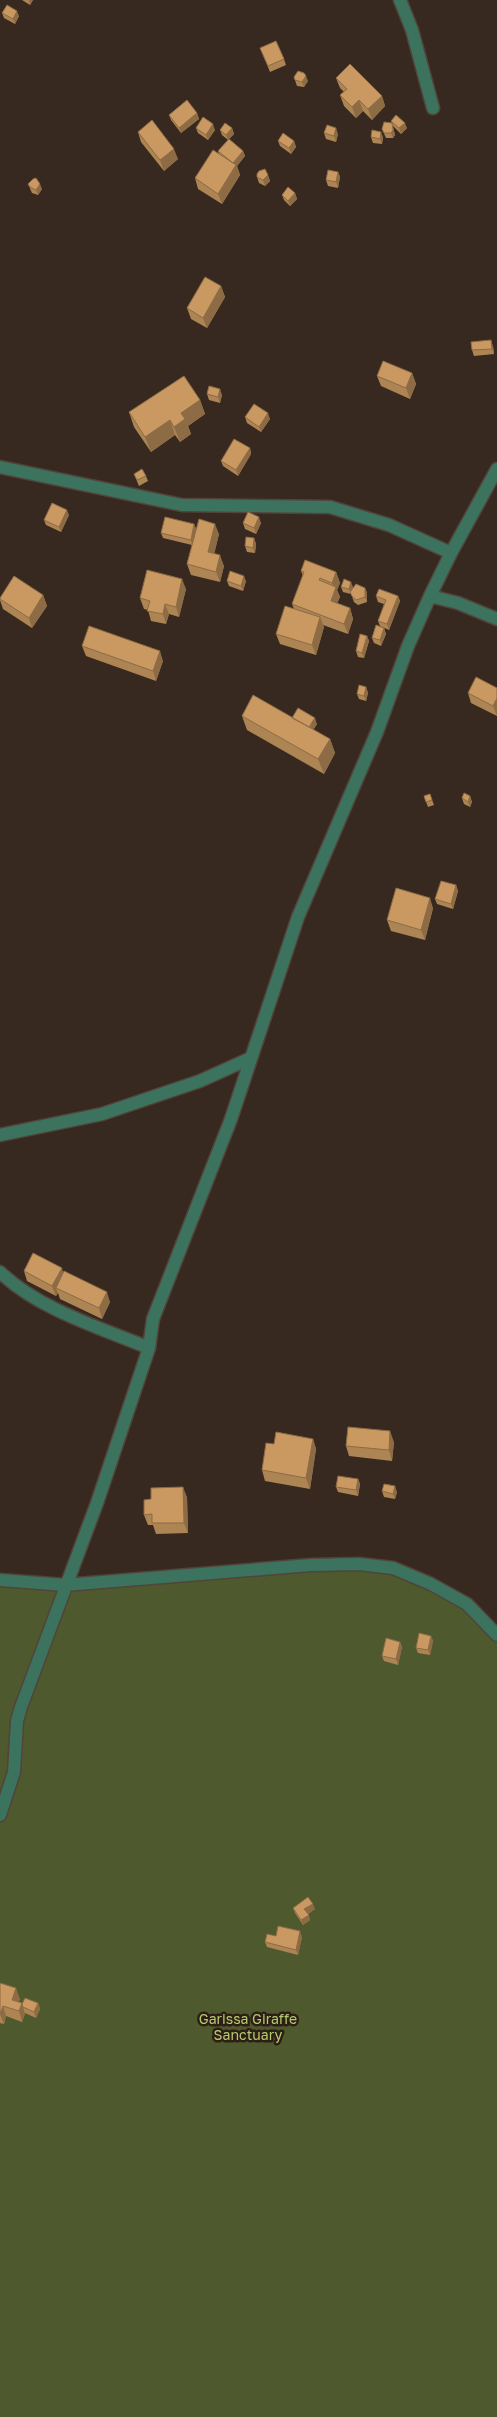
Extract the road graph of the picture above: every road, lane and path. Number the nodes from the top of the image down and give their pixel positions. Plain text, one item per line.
1 (400, 0) edge
2 (433, 108) dead end
3 (0, 467) edge
4 (497, 469) edge
5 (451, 553) junction
6 (430, 596) junction
7 (497, 619) edge
8 (251, 1058) junction
9 (0, 1136) edge
10 (0, 1272) edge
11 (149, 1348) junction
12 (0, 1580) edge
13 (65, 1585) junction
14 (497, 1635) edge
15 (0, 1815) edge

1 - 2 street
3 - 5 street
4 - 5 street
5 - 6 street
6 - 7 street
6 - 8 street
8 - 9 street
8 - 11 street
10 - 11 street
11 - 13 street
12 - 13 street
13 - 14 street
13 - 15 street

